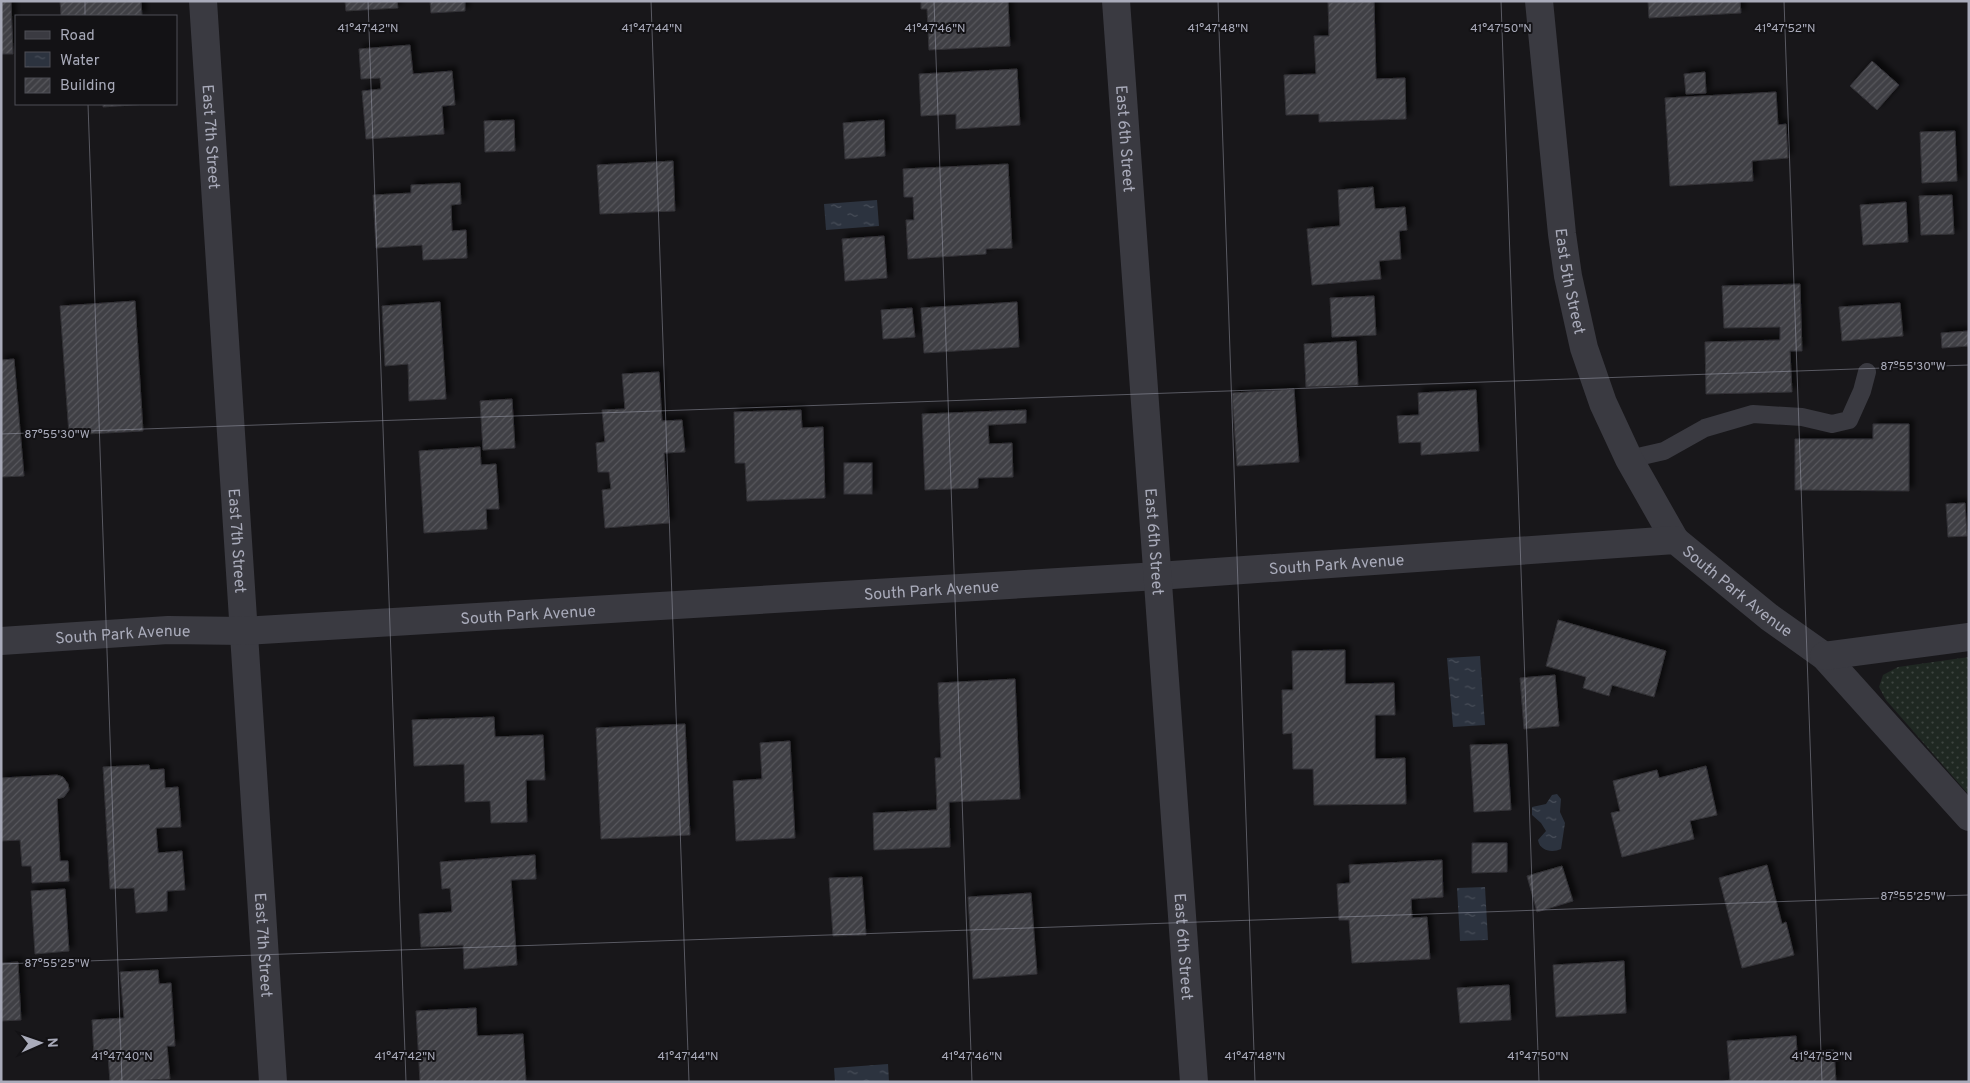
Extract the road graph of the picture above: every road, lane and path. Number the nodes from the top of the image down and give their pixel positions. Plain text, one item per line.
1 (203, 1) edge
2 (1116, 1) edge
3 (1539, 1) edge
4 (1867, 372) dead end
5 (1628, 459) junction
6 (1675, 540) junction
7 (1158, 576) junction
8 (244, 631) junction
9 (1969, 637) edge
10 (1, 641) edge
11 (1824, 656) junction
12 (1965, 812) edge
13 (272, 1082) edge
14 (1194, 1082) edge

1 - 8 street, East 7th Street
2 - 7 street, East 6th Street
3 - 5 street, East 5th Street
4 - 5 lane
5 - 6 street, East 5th Street
6 - 7 street, South Park Avenue
6 - 11 street, South Park Avenue
7 - 8 street, South Park Avenue
7 - 14 street, East 6th Street
8 - 10 street, South Park Avenue
8 - 13 street, East 7th Street
9 - 11 street
11 - 12 street, South Park Avenue

